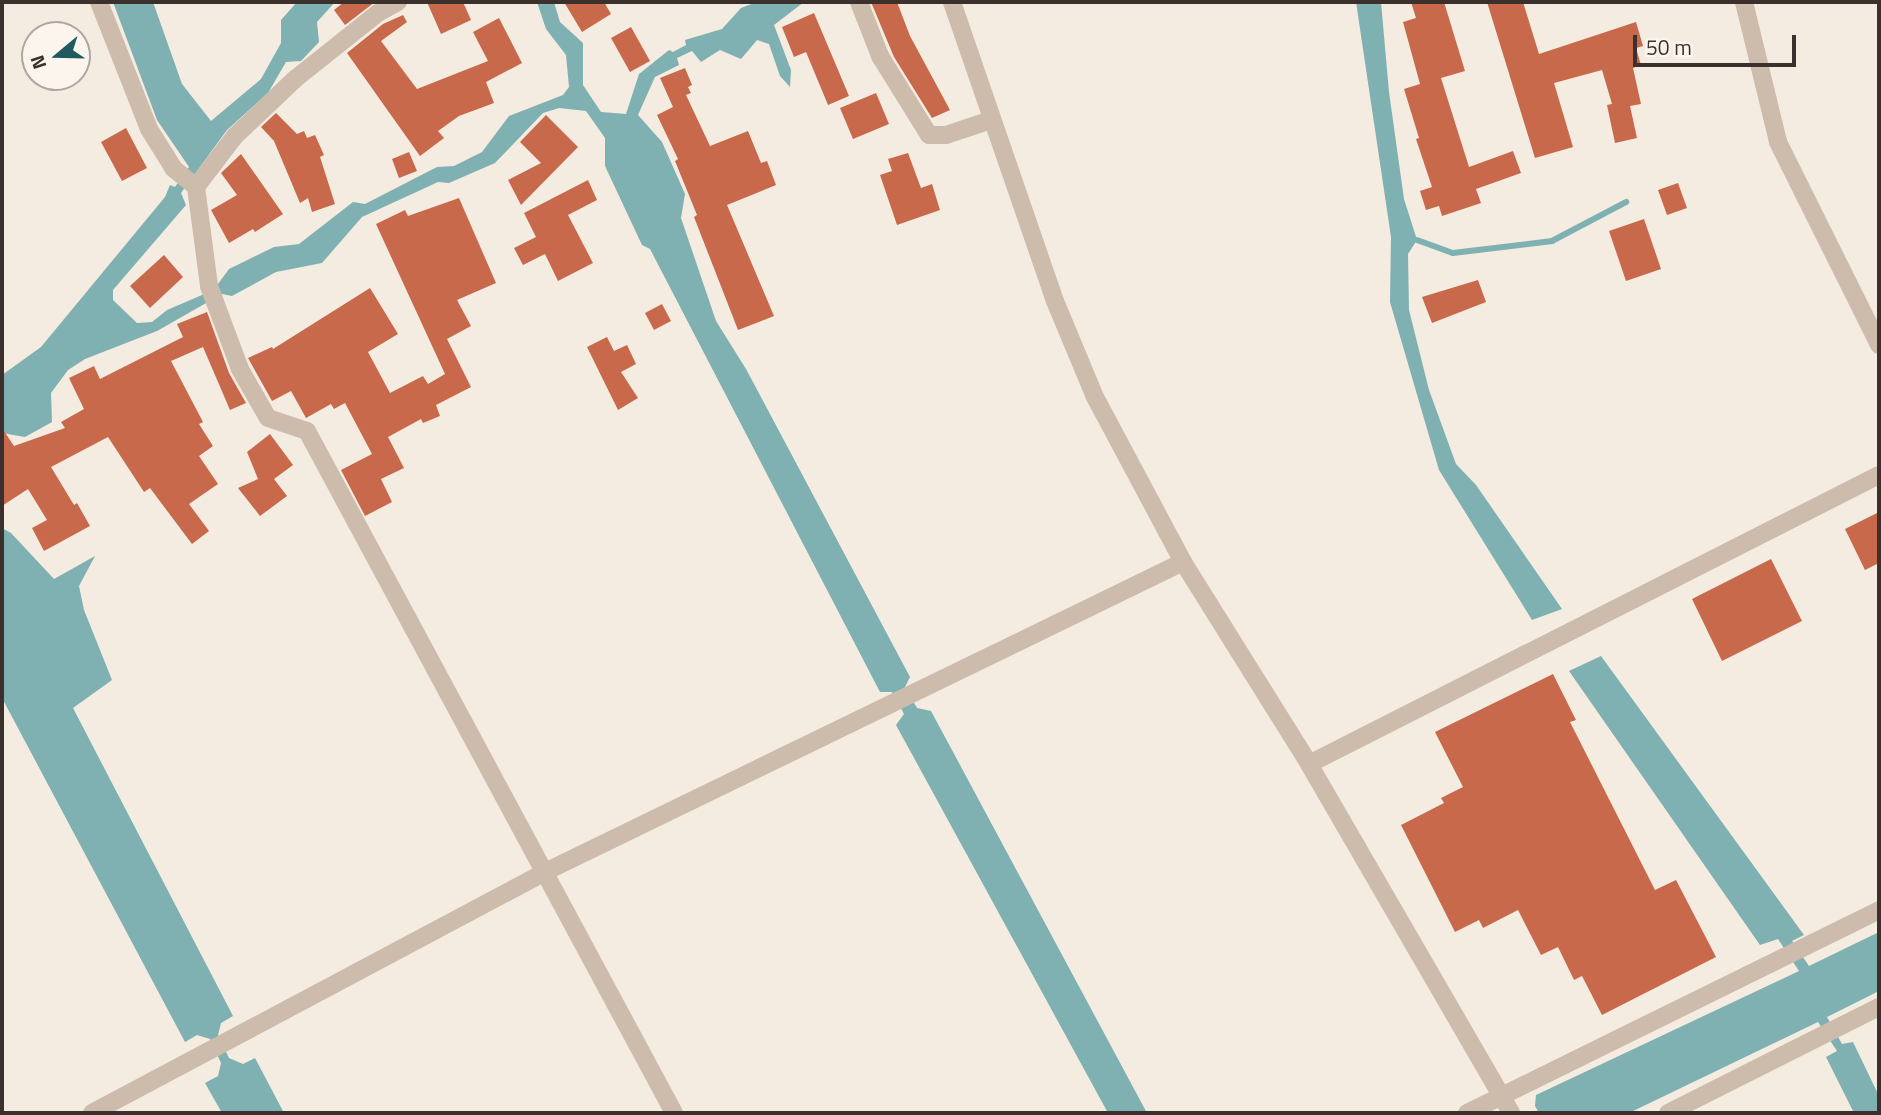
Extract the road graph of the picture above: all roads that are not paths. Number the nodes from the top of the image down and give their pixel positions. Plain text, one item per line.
1 (99, 2) edge
2 (397, 2) edge
3 (859, 2) edge
4 (952, 2) edge
5 (1744, 2) edge
6 (990, 120) junction
7 (189, 181) junction
8 (1879, 345) edge
9 (1879, 475) edge
10 (1183, 562) junction
11 (1309, 764) junction
12 (545, 872) junction
13 (1879, 910) edge
14 (1879, 1007) edge
15 (1502, 1096) junction
16 (92, 1113) edge
17 (674, 1113) edge
18 (1466, 1113) edge
19 (1511, 1113) edge
20 (1668, 1113) edge

1 - 7 street
2 - 7 street
3 - 6 street
4 - 6 street
5 - 8 street
6 - 10 street
7 - 12 street
9 - 11 street
10 - 11 street
10 - 12 street
11 - 15 street
12 - 16 street
12 - 17 street
13 - 15 street
14 - 20 street
15 - 18 street
15 - 19 street

